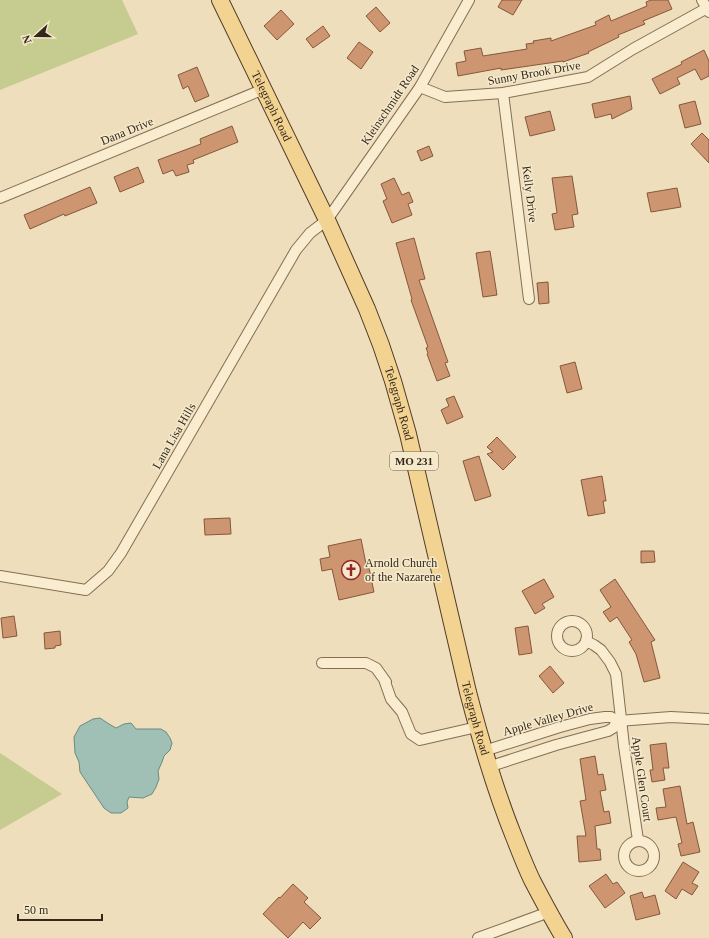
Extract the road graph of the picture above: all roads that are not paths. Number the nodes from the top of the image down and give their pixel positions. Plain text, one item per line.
1 (220, 0) edge
2 (468, 0) edge
3 (707, 7) edge
4 (420, 87) junction
5 (264, 89) junction
6 (504, 93) junction
7 (0, 198) edge
8 (327, 220) junction
9 (529, 298) dead end
10 (0, 576) edge
11 (586, 641) dead end
12 (322, 663) dead end
13 (709, 719) edge
14 (620, 721) junction
15 (477, 727) junction
16 (484, 751) junction
17 (488, 767) junction
18 (638, 840) dead end
19 (549, 912) junction
20 (478, 938) edge
21 (564, 938) edge

1 - 5 main road, Telegraph Road / MO 231
2 - 4 street, Kleinschmidt Road
3 - 6 street, Sunny Brook Drive
4 - 6 street, Sunny Brook Drive
4 - 8 street, Kleinschmidt Road
5 - 7 street, Dana Drive
5 - 8 main road, Telegraph Road / MO 231
6 - 9 street, Kelly Drive
8 - 10 street, Lana Lisa Hills
8 - 15 main road, Telegraph Road / MO 231
11 - 14 street, Apple Glen Court
12 - 15 street
13 - 14 street, Apple Valley Drive
14 - 16 street, Apple Valley Drive
14 - 17 street
14 - 18 street, Apple Glen Court
15 - 16 main road, Telegraph Road / MO 231
16 - 17 main road, Telegraph Road / MO 231
17 - 19 main road, Telegraph Road / MO 231
19 - 20 street
19 - 21 main road, Telegraph Road / MO 231

